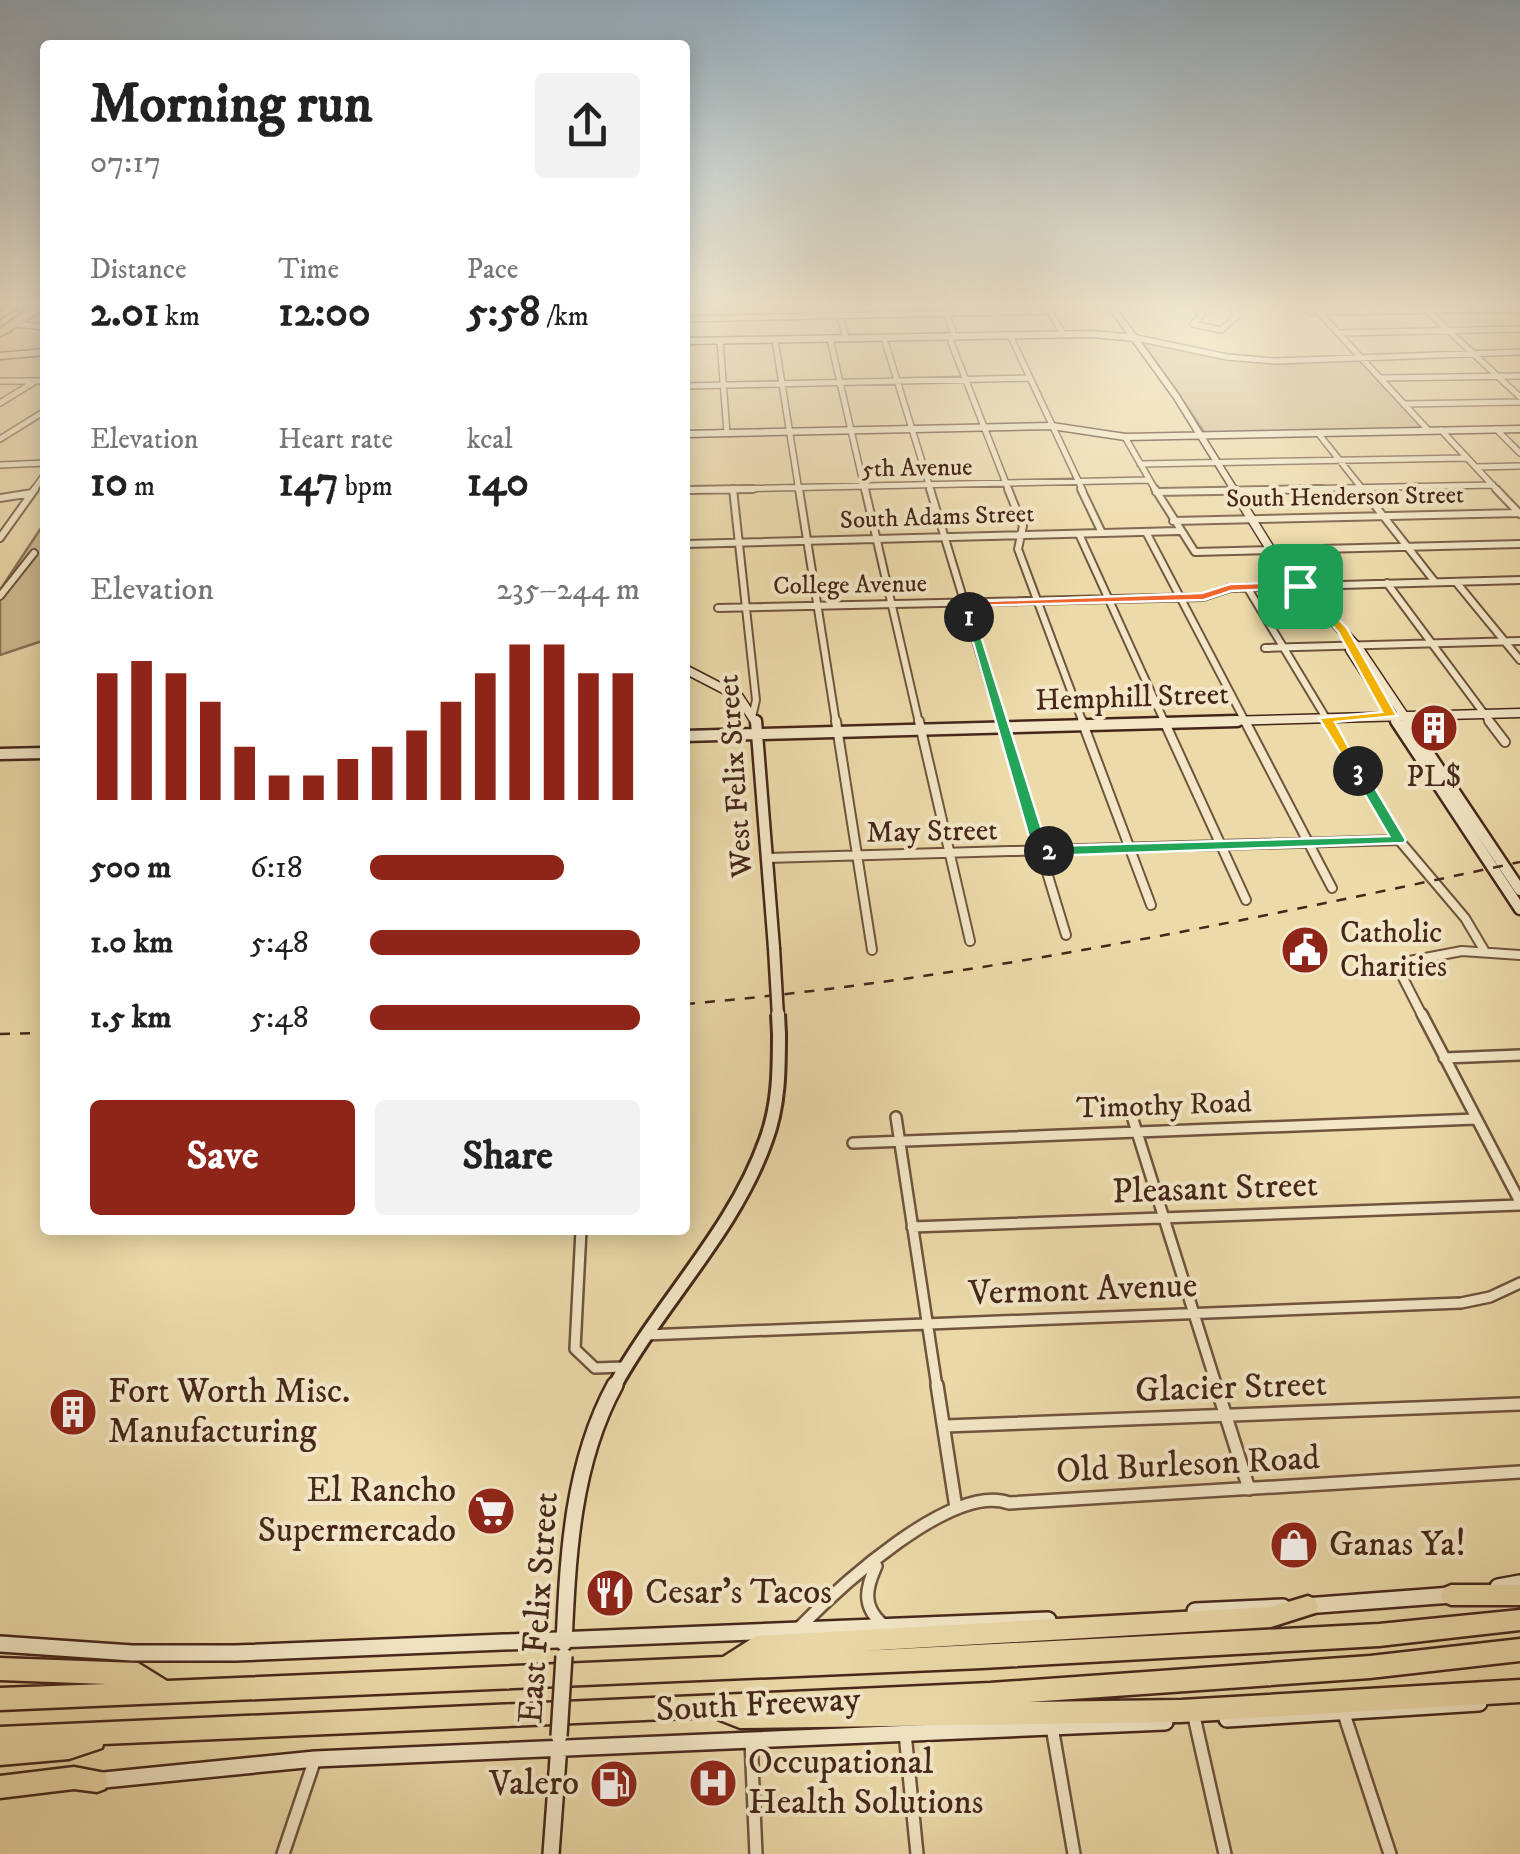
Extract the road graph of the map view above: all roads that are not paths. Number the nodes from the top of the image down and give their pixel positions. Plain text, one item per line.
1 (724, 393) edge
2 (783, 393) edge
3 (843, 393) edge
4 (901, 393) edge
5 (971, 393) edge
6 (1037, 393) edge
7 (1171, 393) edge
8 (1394, 393) edge
9 (1520, 399) edge
10 (1405, 404) junction
11 (40, 414) edge
12 (1052, 426) junction
13 (984, 428) junction
14 (912, 429) junction
15 (1496, 429) junction
16 (1520, 429) edge
17 (852, 430) junction
18 (1441, 430) junction
19 (1430, 431) junction
20 (790, 432) junction
21 (727, 433) junction
22 (1318, 433) junction
23 (690, 434) edge
24 (1199, 435) junction
25 (1125, 437) junction
26 (0, 439) edge
27 (1520, 453) edge
28 (1467, 458) junction
29 (1340, 460) junction
30 (1215, 462) junction
31 (40, 464) edge
32 (1140, 464) junction
33 (0, 465) edge
34 (1520, 466) edge
35 (1476, 467) junction
36 (1150, 480) junction
37 (40, 481) edge
38 (1078, 482) junction
39 (1006, 483) junction
40 (929, 485) junction
41 (1492, 485) junction
42 (864, 486) junction
43 (799, 488) junction
44 (1361, 488) junction
45 (734, 489) junction
46 (690, 490) edge
47 (1232, 490) junction
48 (1156, 492) junction
49 (32, 493) junction
50 (1520, 497) edge
51 (0, 498) edge
52 (1504, 498) junction
53 (1520, 513) edge
54 (1383, 516) junction
55 (1251, 520) junction
56 (1173, 521) junction
57 (1178, 531) junction
58 (1146, 532) junction
59 (1102, 533) junction
60 (1079, 534) junction
61 (1021, 535) junction
62 (945, 537) junction
63 (0, 538) edge
64 (877, 539) junction
65 (807, 541) junction
66 (738, 543) junction
67 (690, 544) edge
68 (1520, 544) edge
69 (1408, 547) junction
70 (1271, 551) junction
71 (34, 553) dead end
72 (1520, 580) edge
73 (1435, 582) junction
74 (1456, 582) junction
75 (1387, 583) junction
76 (1300, 586) junction
77 (1247, 587) junction
78 (0, 596) edge
79 (1180, 597) junction
80 (1109, 599) junction
81 (1038, 600) junction
82 (965, 602) junction
83 (892, 604) junction
84 (819, 606) junction
85 (718, 608) dead end
86 (748, 608) junction
87 (1505, 641) junction
88 (1520, 641) edge
89 (1431, 643) junction
90 (1352, 645) junction
91 (1284, 647) junction
92 (1266, 648) dead end
93 (1520, 660) edge
94 (690, 672) edge
95 (754, 690) junction
96 (739, 697) junction
97 (754, 712) junction
98 (1520, 713) edge
99 (1484, 714) junction
100 (1390, 716) junction
101 (1403, 716) junction
102 (1326, 718) junction
103 (1245, 720) junction
104 (1165, 722) junction
105 (1084, 724) junction
106 (1003, 727) junction
107 (921, 729) junction
108 (838, 731) junction
109 (783, 732) junction
110 (758, 733) junction
111 (690, 736) edge
112 (1505, 742) dead end
113 (40, 752) edge
114 (0, 754) edge
115 (760, 757) junction
116 (1435, 783) junction
117 (1450, 785) junction
118 (1399, 840) junction
119 (1309, 843) junction
120 (1222, 846) junction
121 (1129, 848) junction
122 (1040, 851) junction
123 (950, 854) junction
124 (858, 856) junction
125 (767, 858) junction
126 (1332, 888) dead end
127 (1520, 890) edge
128 (1246, 900) dead end
129 (1151, 905) dead end
130 (1520, 908) edge
131 (1066, 935) dead end
132 (970, 941) dead end
133 (872, 950) dead end
134 (1484, 950) junction
135 (1520, 955) edge
136 (1520, 1055) edge
137 (1444, 1058) junction
138 (782, 1060) joint
139 (1130, 1110) dead end
140 (896, 1117) dead end
141 (1476, 1119) junction
142 (1137, 1132) junction
143 (898, 1141) junction
144 (853, 1143) dead end
145 (1520, 1203) edge
146 (1164, 1218) junction
147 (912, 1228) junction
148 (581, 1235) edge
149 (1520, 1282) edge
150 (1194, 1314) junction
151 (928, 1324) junction
152 (645, 1335) junction
153 (624, 1367) junction
154 (1520, 1404) edge
155 (1226, 1415) junction
156 (945, 1426) junction
157 (1520, 1472) edge
158 (1249, 1489) junction
159 (956, 1508) junction
160 (878, 1562) junction
161 (1520, 1583) edge
162 (1451, 1595) junction
163 (1520, 1595) edge
164 (1308, 1606) junction
165 (1520, 1620) edge
166 (885, 1626) junction
167 (799, 1628) junction
168 (0, 1644) edge
169 (564, 1649) junction
170 (1520, 1650) edge
171 (727, 1666) junction
172 (0, 1668) edge
173 (162, 1690) junction
174 (1520, 1694) edge
175 (0, 1700) edge
176 (710, 1707) junction
177 (1344, 1714) junction
178 (1195, 1720) junction
179 (1052, 1727) junction
180 (905, 1732) junction
181 (114, 1734) junction
182 (0, 1738) edge
183 (750, 1741) junction
184 (559, 1742) junction
185 (0, 1754) edge
186 (315, 1759) junction
187 (97, 1781) junction
188 (0, 1787) edge
189 (0, 1797) edge
190 (283, 1854) edge
191 (551, 1854) edge
192 (756, 1854) edge
193 (917, 1854) edge
194 (1074, 1854) edge
195 (1225, 1854) edge
196 (1390, 1854) edge

1 - 21 street
2 - 20 street
3 - 17 street
4 - 14 street
5 - 13 street
6 - 12 street
7 - 24 main road
8 - 10 street
9 - 10 street
10 - 19 street
11 - 26 street
12 - 13 main road
12 - 25 main road
12 - 38 street
13 - 14 main road
13 - 39 street
14 - 17 main road
14 - 40 street
15 - 16 main road
15 - 18 main road
15 - 27 street
17 - 20 main road
17 - 42 street
18 - 19 main road
18 - 28 street
19 - 22 main road
20 - 21 main road
20 - 43 street
21 - 23 main road
22 - 24 main road
22 - 29 street
24 - 25 main road
24 - 30 main road
25 - 32 street
28 - 29 street
28 - 35 street
29 - 30 street
29 - 44 street
30 - 32 street
30 - 47 main road
31 - 33 street
32 - 36 street
34 - 35 street
35 - 41 street
36 - 38 street, 5th Avenue
36 - 48 street
37 - 49 street
38 - 39 street, 5th Avenue
38 - 59 street
39 - 40 street, 5th Avenue
39 - 61 street
40 - 42 street, 5th Avenue
40 - 62 street
41 - 44 street
41 - 52 street
42 - 43 street, 5th Avenue
42 - 64 street
43 - 45 street, 5th Avenue
43 - 65 street
44 - 47 street
44 - 54 street
45 - 46 street, 5th Avenue
45 - 66 street, West Felix Street
47 - 48 street
47 - 55 main road
48 - 56 street
49 - 51 street
49 - 63 street
50 - 52 street, South Henderson Street
52 - 53 street
53 - 54 street, South Henderson Street
54 - 55 street, South Henderson Street
54 - 69 street
55 - 56 street, South Henderson Street
55 - 70 main road
56 - 57 street
57 - 58 street, South Adams Street
57 - 70 street
58 - 59 street, South Adams Street
58 - 79 street
59 - 60 street, South Adams Street
60 - 61 street, South Adams Street
60 - 80 street
61 - 62 street, South Adams Street
61 - 81 street
62 - 64 street, South Adams Street
62 - 82 street
64 - 65 street, South Adams Street
64 - 83 street
65 - 66 street, South Adams Street
65 - 84 street
66 - 67 street, South Adams Street
66 - 86 street, West Felix Street
68 - 69 street
69 - 70 street
69 - 73 street
70 - 76 main road
71 - 78 street
72 - 74 street, College Avenue
73 - 74 street, College Avenue
73 - 75 street, College Avenue
74 - 87 street
75 - 76 street, College Avenue
75 - 89 street
76 - 77 street, College Avenue
76 - 90 main road
77 - 79 street, College Avenue
77 - 91 street
79 - 80 street, College Avenue
79 - 103 street
80 - 81 street, College Avenue
80 - 104 street
81 - 82 street, College Avenue
81 - 105 street
82 - 83 street, College Avenue
82 - 106 street
83 - 84 street, College Avenue
83 - 107 street
84 - 86 street, College Avenue
84 - 108 street
85 - 86 street, College Avenue
86 - 95 street, West Felix Street
87 - 88 street
87 - 89 street
87 - 93 street
89 - 90 street
89 - 99 street
90 - 91 street
90 - 100 main road
90 - 101 main road
91 - 92 street
91 - 102 street
94 - 96 main road
95 - 96 main road
95 - 97 street, West Felix Street
96 - 97 main road
97 - 110 main road, West Felix Street
98 - 99 main road, Hemphill Street
99 - 101 main road, Hemphill Street
99 - 112 street
100 - 101 main road, Hemphill Street
100 - 102 main road, Hemphill Street
100 - 116 main road
101 - 117 main road
102 - 103 main road, Hemphill Street
102 - 118 street
103 - 104 main road, Hemphill Street
103 - 119 street
104 - 105 main road, Hemphill Street
104 - 120 street
105 - 106 main road, Hemphill Street
105 - 121 street
106 - 107 main road, Hemphill Street
106 - 122 street
107 - 108 main road, Hemphill Street
107 - 123 street
108 - 109 main road, Hemphill Street
108 - 124 street
109 - 110 main road, Hemphill Street
109 - 115 main road
110 - 111 main road, Hemphill Street
110 - 115 main road, West Felix Street
113 - 114 main road
115 - 125 main road, West Felix Street
116 - 117 main road
116 - 130 main road
117 - 127 main road
118 - 119 street, May Street
118 - 134 street
119 - 120 street, May Street
119 - 126 street
120 - 121 street, May Street
120 - 128 street
121 - 122 street, May Street
121 - 129 street
122 - 123 street, May Street
122 - 131 street
123 - 124 street, May Street
123 - 132 street
124 - 125 street, May Street
124 - 133 street
125 - 138 main road, West Felix Street, bridge
134 - 135 street
134 - 137 street
136 - 137 street
137 - 141 street
138 - 152 main road, East Felix Street
139 - 142 street
140 - 143 street
141 - 142 street, Timothy Road
141 - 145 street
142 - 143 street, Timothy Road
142 - 146 street
143 - 144 street, Timothy Road
143 - 147 street
145 - 146 street, Pleasant Street
146 - 147 street, Pleasant Street
146 - 150 street
147 - 151 street
148 - 153 street
149 - 150 street, Vermont Avenue
150 - 151 street, Vermont Avenue
150 - 155 street
151 - 152 street, Vermont Avenue
151 - 156 street
152 - 153 main road, East Felix Street
153 - 169 main road, East Felix Street
154 - 155 street, Glacier Street
155 - 156 street, Glacier Street
155 - 158 street
156 - 159 street
157 - 158 street, Old Burleson Road
158 - 159 street, Old Burleson Road
159 - 160 street, Old Burleson Road
160 - 166 street
160 - 167 street, Old Burleson Road
161 - 162 main road
162 - 163 highway
162 - 164 main road
164 - 166 main road
164 - 171 highway
165 - 171 highway, South Freeway
166 - 167 main road
167 - 169 main road
168 - 169 main road
169 - 184 main road, East Felix Street, bridge
170 - 176 highway, South Freeway
171 - 173 highway, South Freeway
172 - 173 highway
173 - 175 highway, South Freeway
174 - 176 highway
174 - 177 main road, South Freeway
176 - 181 highway, South Freeway
177 - 178 main road, South Freeway
177 - 196 street
178 - 179 main road, South Freeway
178 - 195 street
179 - 180 main road, South Freeway
179 - 194 street
180 - 183 main road, South Freeway
180 - 193 street
181 - 182 highway, South Freeway
181 - 185 highway
183 - 184 main road, South Freeway
183 - 192 street
184 - 186 main road, South Freeway
184 - 191 main road, East Felix Street
186 - 187 main road, South Freeway
186 - 190 street
187 - 188 highway
187 - 189 main road, South Freeway

